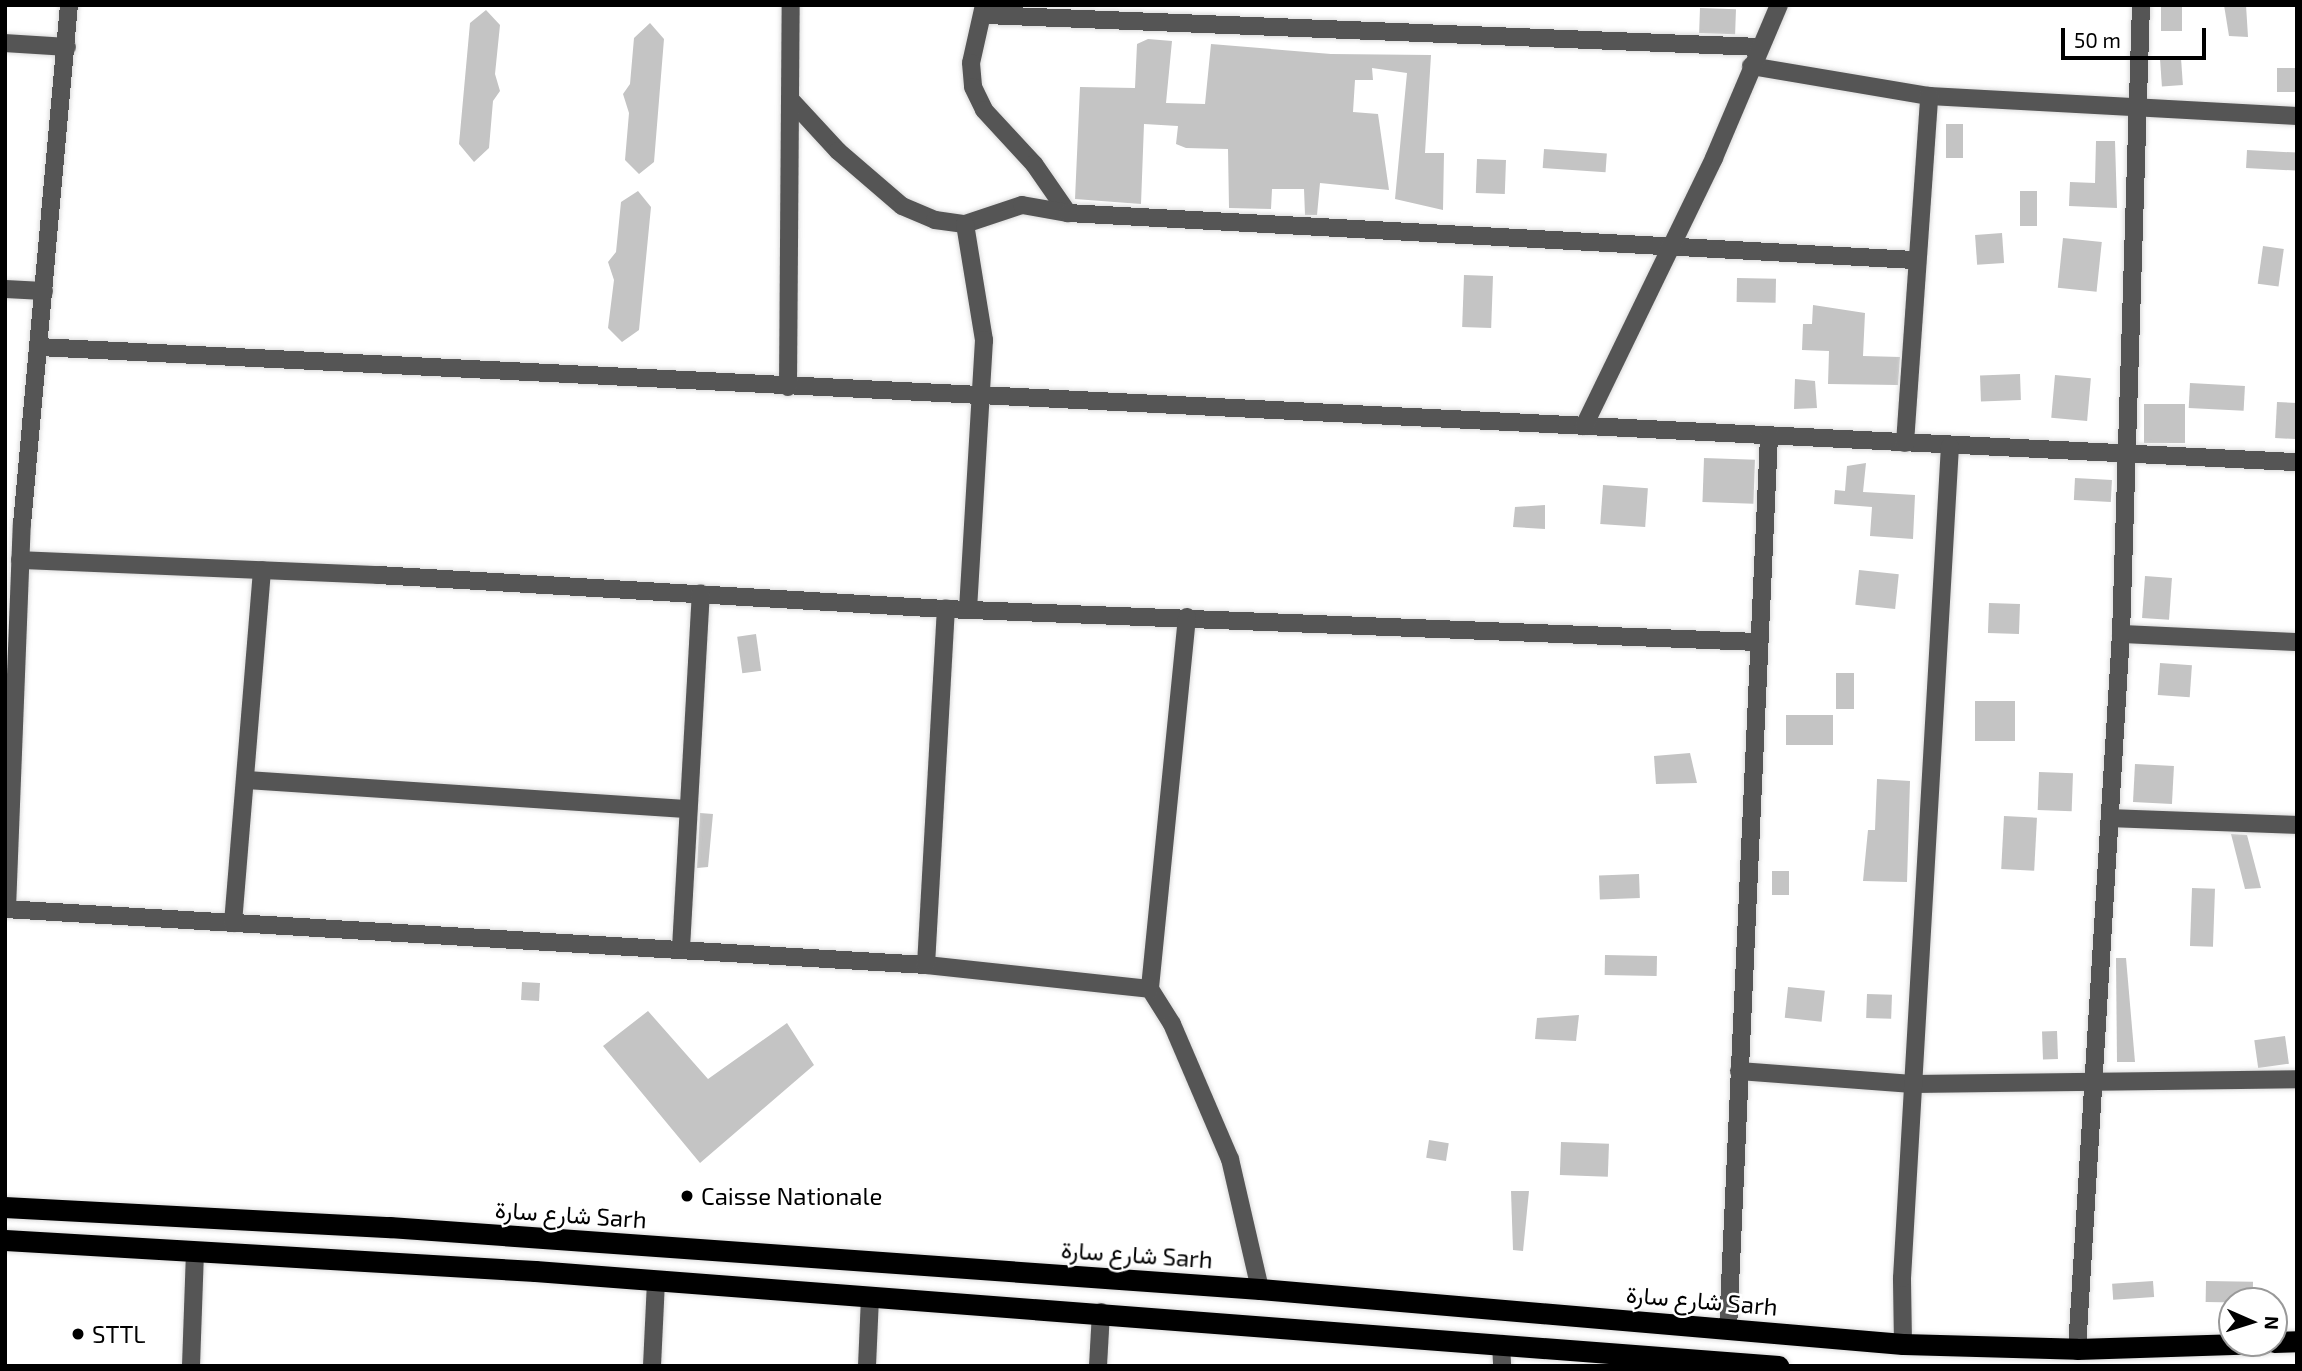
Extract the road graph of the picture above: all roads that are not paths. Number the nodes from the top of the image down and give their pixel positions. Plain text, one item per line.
1 (69, 5) edge
2 (791, 5) edge
3 (1779, 5) edge
4 (2141, 5) edge
5 (985, 10) edge
6 (5, 43) edge
7 (67, 47) junction
8 (1759, 47) junction
9 (1751, 66) junction
10 (1929, 96) junction
11 (790, 99) junction
12 (2136, 107) junction
13 (2297, 116) edge
14 (1068, 213) junction
15 (965, 224) junction
16 (1668, 249) junction
17 (1915, 260) junction
18 (5, 289) edge
19 (44, 291) junction
20 (39, 347) junction
21 (788, 387) junction
22 (979, 397) junction
23 (1584, 426) junction
24 (1769, 435) junction
25 (1905, 443) junction
26 (1950, 446) junction
27 (2125, 457) junction
28 (2297, 463) edge
29 (14, 524) edge
30 (20, 560) junction
31 (262, 570) junction
32 (701, 594) junction
33 (946, 609) junction
34 (968, 609) junction
35 (1187, 617) junction
36 (2121, 634) junction
37 (1758, 642) junction
38 (2297, 642) edge
39 (248, 780) junction
40 (688, 809) junction
41 (2110, 818) junction
42 (2297, 825) edge
43 (6, 909) edge
44 (233, 923) junction
45 (681, 948) junction
46 (926, 965) junction
47 (1150, 989) junction
48 (1739, 1071) junction
49 (2297, 1079) edge
50 (1913, 1084) junction
51 (2097, 1086) junction
52 (5, 1207) edge
53 (5, 1240) edge
54 (195, 1251) junction
55 (656, 1282) junction
56 (1260, 1289) junction
57 (870, 1296) junction
58 (1101, 1312) junction
59 (1728, 1329) junction
60 (1501, 1344) junction
61 (1903, 1344) junction
62 (2218, 1344) edge
63 (2077, 1349) junction
64 (1753, 1365) edge
65 (191, 1366) edge
66 (652, 1366) edge
67 (867, 1366) edge
68 (1098, 1366) edge
69 (1502, 1366) edge
70 (1778, 1366) edge

1 - 7 street
2 - 11 street
3 - 8 street
4 - 12 street
5 - 8 street
5 - 14 street
6 - 7 street
7 - 19 street
8 - 9 street
9 - 10 street
9 - 16 street
10 - 12 street
10 - 17 street
11 - 15 street
11 - 21 street
12 - 13 street
12 - 27 street
14 - 15 street
14 - 16 street
15 - 22 street
16 - 17 street
16 - 23 street
17 - 25 street
18 - 19 street
19 - 20 street
20 - 21 street
20 - 29 street
21 - 22 street
22 - 23 street
22 - 34 street
23 - 24 street
24 - 25 street
24 - 37 street
25 - 26 street
26 - 27 street
26 - 50 street
27 - 28 street
27 - 36 street
29 - 30 street
30 - 31 street
30 - 43 street
31 - 32 street
31 - 39 street
32 - 33 street
32 - 40 street
33 - 34 street
33 - 46 street
34 - 35 street
35 - 37 street
35 - 47 street
36 - 38 street
36 - 41 street
37 - 48 street
39 - 40 street
39 - 44 street
40 - 45 street
41 - 42 street
41 - 51 street
43 - 44 street
44 - 45 street
45 - 46 street
46 - 47 street
47 - 56 street
48 - 50 street
48 - 59 street
49 - 51 street
50 - 51 street
50 - 61 street
51 - 63 street
52 - 56 highway, شارع سارة Sarh
53 - 54 highway
54 - 55 highway
54 - 65 street
55 - 57 highway
55 - 66 street
56 - 59 highway, شارع سارة Sarh
57 - 58 highway
57 - 67 street
58 - 60 highway
58 - 68 street
59 - 61 highway, شارع سارة Sarh
60 - 64 highway
60 - 69 street
61 - 63 highway, شارع سارة Sarh
62 - 63 highway, شارع سارة Sarh
64 - 70 highway

